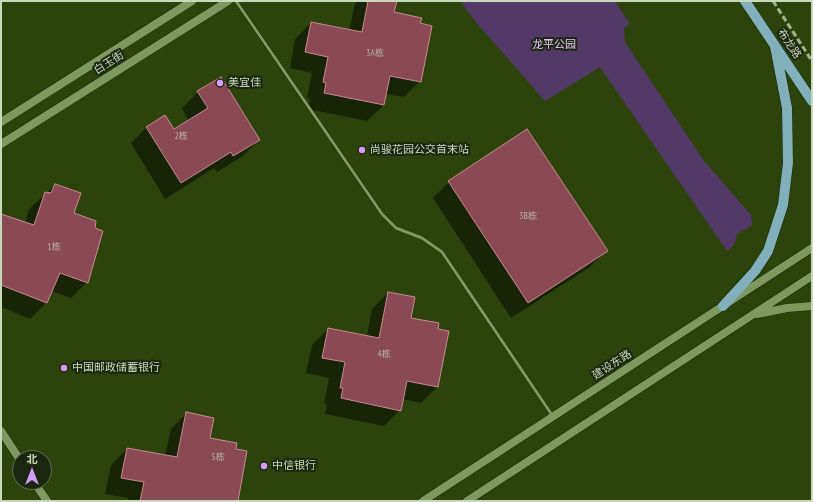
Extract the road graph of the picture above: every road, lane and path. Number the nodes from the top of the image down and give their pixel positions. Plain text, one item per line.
1 (192, 1) edge
2 (228, 1) edge
3 (236, 1) edge
4 (745, 1) edge
5 (775, 46) junction
6 (812, 101) edge
7 (1, 122) edge
8 (1, 144) edge
9 (812, 248) edge
10 (812, 276) edge
11 (723, 306) junction
12 (812, 306) edge
13 (753, 315) junction
14 (553, 417) junction
15 (1, 431) edge
16 (13, 450) edge
17 (39, 490) edge
18 (47, 501) edge
19 (423, 501) edge
20 (467, 501) edge

1 - 7 main road, 白玉街
2 - 8 main road, 白玉街
3 - 14 lane
4 - 5 main road, 布龙路
5 - 6 main road, 布龙路
5 - 11 main road
9 - 11 main road, 建设东路
10 - 13 main road
11 - 14 main road, 建设东路
12 - 13 main road
13 - 20 main road
14 - 19 main road, 建设东路
15 - 16 main road
17 - 18 main road

